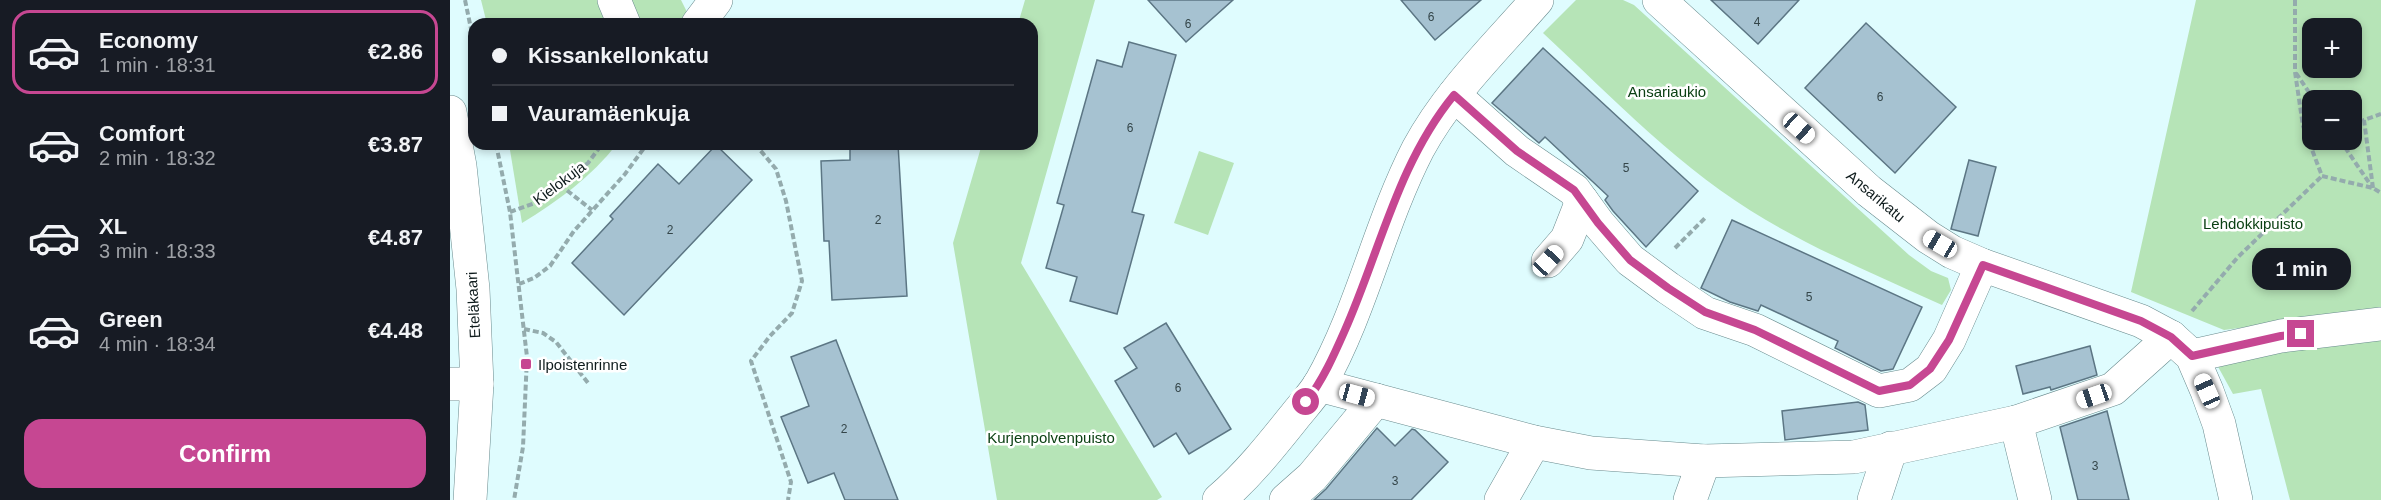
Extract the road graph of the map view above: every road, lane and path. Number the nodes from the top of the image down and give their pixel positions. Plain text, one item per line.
1 (465, 0) edge
2 (614, 0) edge
3 (716, 0) edge
4 (1537, 0) edge
5 (1659, 0) edge
6 (2295, 0) edge
7 (469, 18) edge
8 (622, 18) edge
9 (702, 18) edge
10 (2295, 72) junction
11 (2307, 90) edge
12 (1454, 95) junction
13 (450, 112) edge
14 (2381, 114) edge
15 (497, 150) edge
16 (598, 150) edge
17 (642, 150) edge
18 (760, 150) edge
19 (2347, 150) edge
20 (2322, 176) junction
21 (559, 185) junction
22 (2373, 188) junction
23 (2381, 193) edge
24 (1582, 201) junction
25 (592, 210) junction
26 (510, 212) junction
27 (1705, 218) dead end
28 (1548, 261) dead end
29 (1983, 265) junction
30 (1650, 275) junction
31 (519, 284) junction
32 (2381, 324) edge
33 (524, 329) junction
34 (2181, 347) junction
35 (588, 383) dead end
36 (464, 384) edge
37 (1319, 385) junction
38 (1376, 400) junction
39 (2016, 422) junction
40 (1534, 442) junction
41 (1892, 448) junction
42 (1704, 461) junction
43 (470, 500) edge
44 (514, 500) edge
45 (788, 500) edge
46 (1219, 500) edge
47 (1286, 500) edge
48 (1501, 500) edge
49 (1690, 500) edge
50 (1874, 500) edge
51 (2035, 500) edge
52 (2236, 500) edge

1 - 7 path
2 - 8 street
3 - 9 street
4 - 12 street
5 - 29 street, Ansarikatu
6 - 10 path
10 - 11 path
10 - 20 path
12 - 24 street
12 - 37 street
13 - 36 street, Eteläkaari
14 - 22 path
15 - 26 path
16 - 21 path, Kielokuja
17 - 25 path
18 - 45 path
19 - 22 path
20 - 22 path
20 - 34 path
21 - 25 path
21 - 26 path, Kielokuja
22 - 23 path
24 - 28 street
24 - 30 street
25 - 31 path
26 - 31 path
27 - 30 path
29 - 30 street
29 - 34 street, Ansarikatu
31 - 33 path
32 - 34 street
33 - 35 path
33 - 44 path
34 - 39 street
34 - 52 street
36 - 43 street, Eteläkaari
37 - 38 street
37 - 46 street
38 - 40 street
38 - 47 street
39 - 41 street
39 - 51 street
40 - 42 street
40 - 48 street
41 - 42 street
41 - 50 street
42 - 49 street

